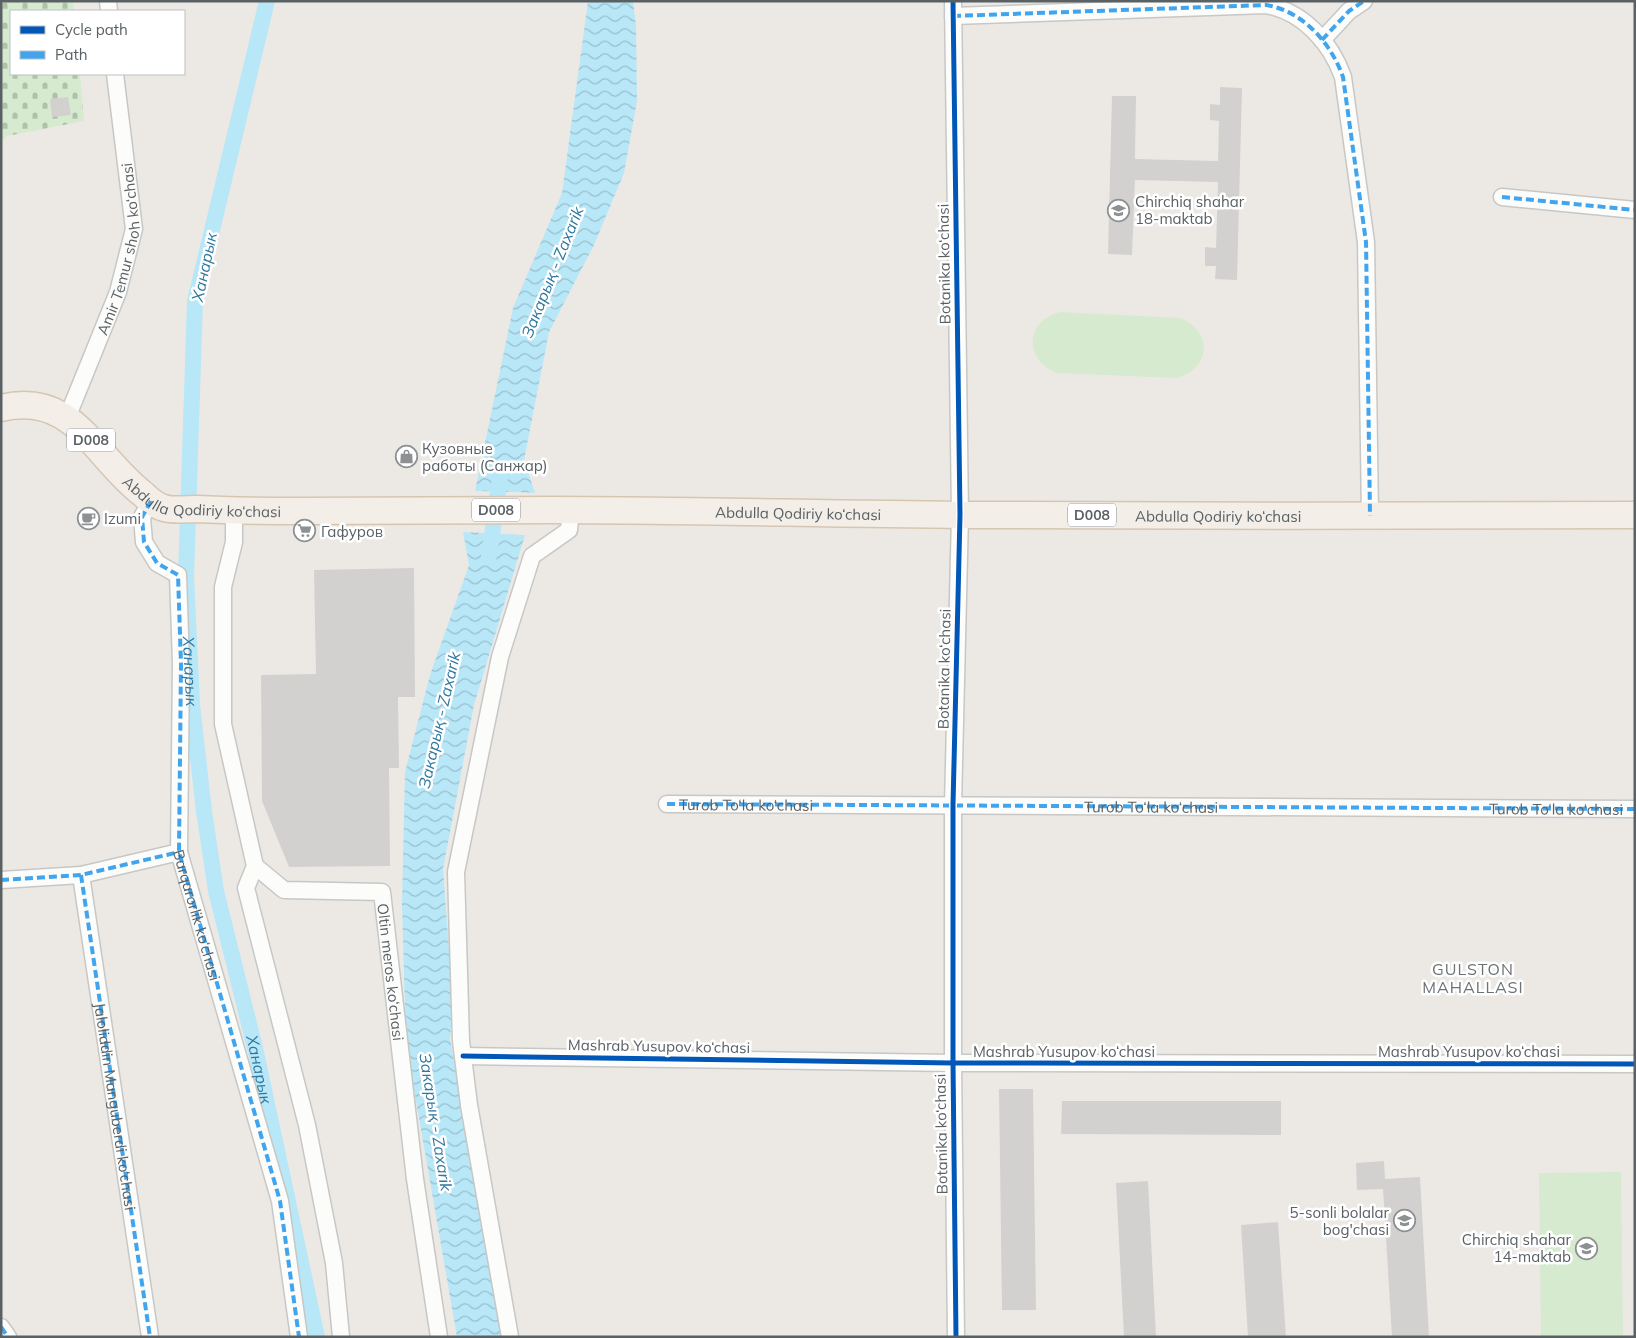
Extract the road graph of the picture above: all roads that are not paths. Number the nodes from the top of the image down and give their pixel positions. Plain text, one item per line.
1 (1364, 1) edge
2 (953, 8) edge
3 (1322, 40) junction
4 (115, 75) edge
5 (1502, 197) dead end
6 (1635, 210) edge
7 (1, 408) edge
8 (67, 418) junction
9 (158, 504) junction
10 (560, 510) junction
11 (234, 511) junction
12 (960, 515) junction
13 (1635, 515) edge
14 (1370, 516) junction
15 (667, 804) dead end
16 (953, 805) junction
17 (1635, 809) edge
18 (179, 852) junction
19 (255, 866) junction
20 (81, 875) junction
21 (1, 880) edge
22 (463, 1056) junction
23 (953, 1063) junction
24 (1635, 1064) edge
25 (1, 1327) edge
26 (8, 1337) edge
27 (150, 1337) edge
28 (299, 1337) edge
29 (341, 1337) edge
30 (440, 1337) edge
31 (510, 1337) edge
32 (956, 1337) edge

1 - 3 street
2 - 3 street
2 - 12 street, Botanika ko‘chasi
3 - 14 street
4 - 8 street, Amir Temur shoh ko‘chasi
5 - 6 street
7 - 8 main road, Abdulla Qodiriy ko‘chasi / D008
8 - 9 main road, Abdulla Qodiriy ko‘chasi / D008
9 - 11 main road, Abdulla Qodiriy ko‘chasi / D008
9 - 18 street, Barqarorlik ko‘chasi
10 - 11 main road, Abdulla Qodiriy ko‘chasi / D008
10 - 12 main road, Abdulla Qodiriy ko‘chasi / D008
10 - 22 street
11 - 19 street
12 - 14 main road, Abdulla Qodiriy ko‘chasi / D008
12 - 16 street, Botanika ko‘chasi
13 - 14 main road, Abdulla Qodiriy ko‘chasi / D008
15 - 16 street, Turob To‘la ko‘chasi
16 - 17 street, Turob To‘la ko‘chasi
16 - 23 street, Botanika ko‘chasi
18 - 20 street
18 - 28 street, Barqarorlik ko‘chasi
19 - 29 street
19 - 30 street, Oltin meros ko‘chasi
20 - 21 street
20 - 27 street, Jaloliddin Manguberdi ko‘chasi
22 - 23 street, Mashrab Yusupov ko‘chasi
22 - 31 street
23 - 24 street, Mashrab Yusupov ko‘chasi
23 - 32 street, Botanika ko‘chasi
25 - 26 street

